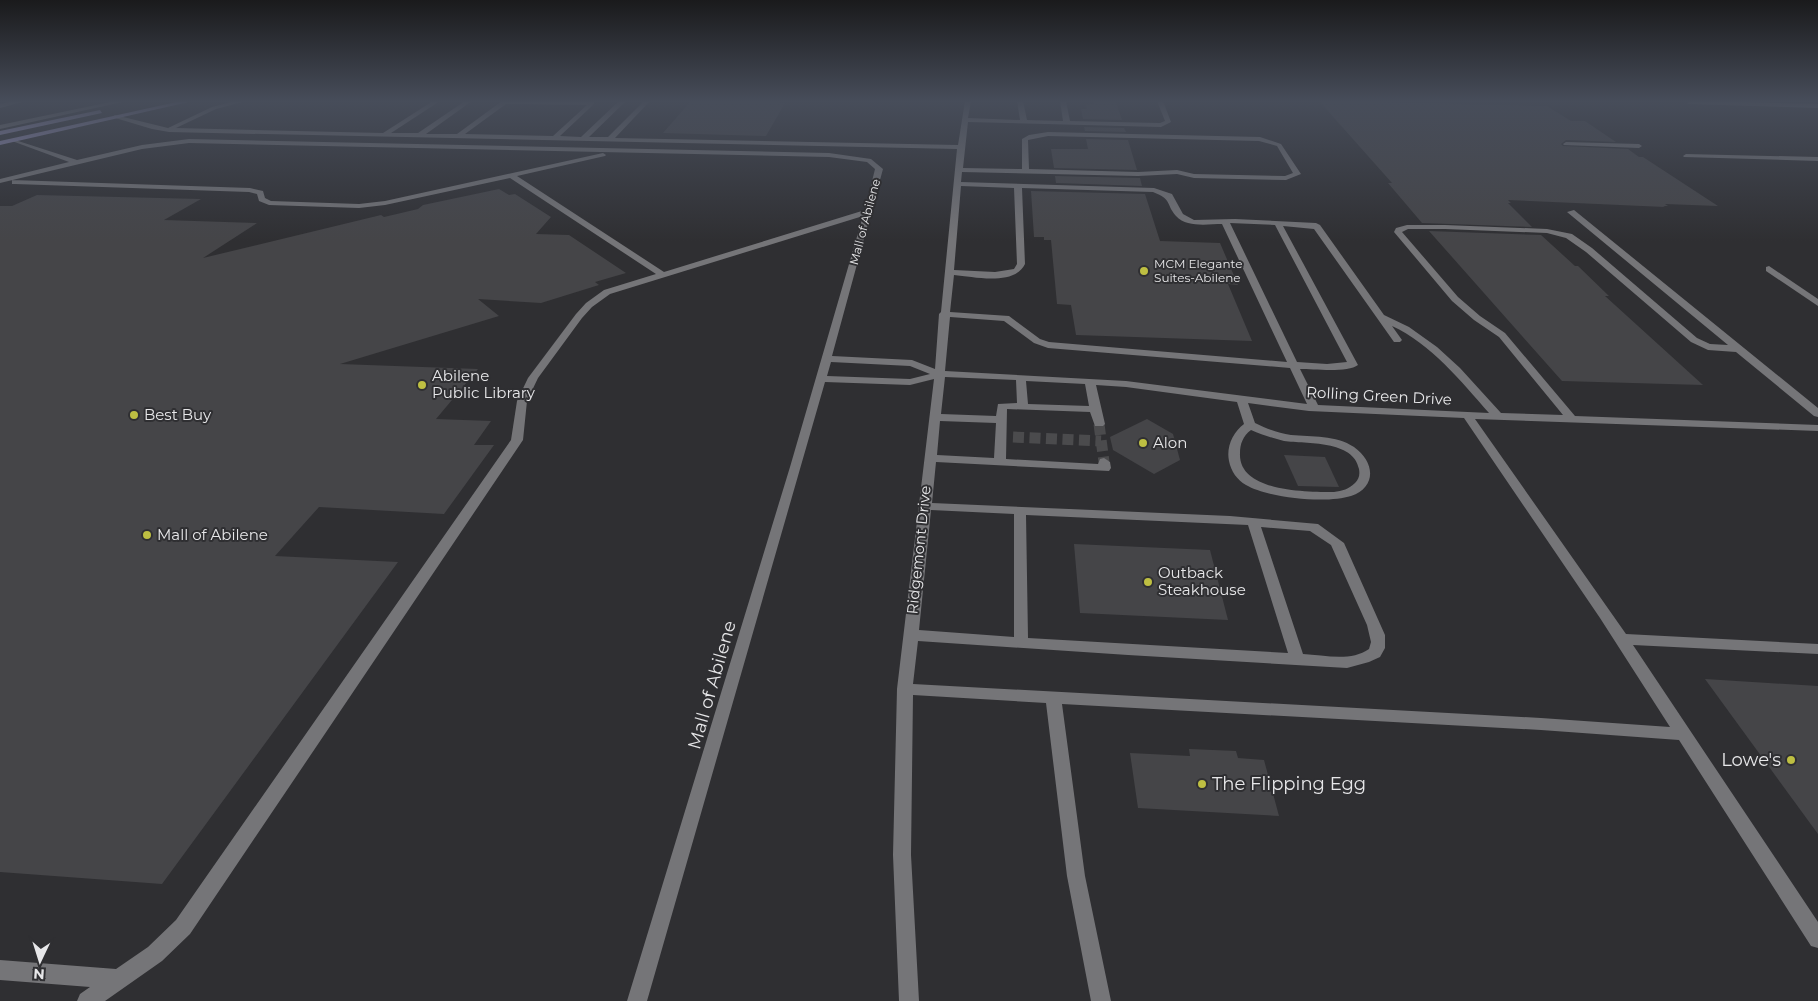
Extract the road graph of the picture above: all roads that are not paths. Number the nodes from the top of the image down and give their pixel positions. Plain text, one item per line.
1 (35, 148) edge
2 (139, 148) edge
3 (481, 148) edge
4 (961, 148) edge
5 (1025, 148) edge
6 (1281, 148) edge
7 (623, 151) junction
8 (1686, 156) dead end
9 (1818, 159) edge
10 (78, 163) junction
11 (958, 170) junction
12 (1026, 171) junction
13 (512, 176) junction
14 (0, 182) edge
15 (957, 184) junction
16 (1018, 185) junction
17 (868, 212) junction
18 (1570, 212) dead end
19 (1225, 222) junction
20 (1278, 223) junction
21 (1770, 269) dead end
22 (948, 272) junction
23 (663, 275) junction
24 (1818, 303) edge
25 (944, 314) junction
26 (1380, 317) junction
27 (1397, 340) dead end
28 (1738, 349) junction
29 (826, 359) junction
30 (1294, 365) junction
31 (940, 374) junction
32 (1020, 377) junction
33 (821, 379) junction
34 (1090, 382) junction
35 (1241, 399) junction
36 (1023, 407) junction
37 (1314, 408) junction
38 (1095, 409) junction
39 (1818, 414) edge
40 (1467, 415) junction
41 (934, 416) junction
42 (1498, 416) junction
43 (1572, 419) junction
44 (1001, 420) junction
45 (1099, 424) tunnel mouth
46 (1250, 425) junction
47 (1818, 428) edge
48 (930, 458) junction
49 (1000, 462) junction
50 (1104, 462) dead end
51 (924, 506) junction
52 (1020, 510) junction
53 (1254, 522) junction
54 (910, 635) junction
55 (1621, 639) junction
56 (1021, 643) junction
57 (1818, 649) edge
58 (1297, 659) junction
59 (905, 689) junction
60 (1052, 696) junction
61 (1683, 734) junction
62 (1818, 940) edge
63 (0, 970) edge
64 (118, 980) junction
65 (87, 1001) edge
66 (637, 1001) edge
67 (909, 1001) edge
68 (1101, 1001) edge

1 - 10 street
2 - 10 street, Mall of Abilene
3 - 7 street, Mall of Abilene
4 - 11 street, Ridgemont Drive
5 - 12 street
6 - 12 street
7 - 13 street
7 - 17 street, Mall of Abilene
8 - 9 street
10 - 14 street, Mall of Abilene
11 - 12 street
11 - 15 street, Ridgemont Drive
13 - 14 street
13 - 23 street
15 - 16 street
15 - 22 street, Ridgemont Drive
16 - 19 street
16 - 22 street
17 - 23 street
17 - 29 street, Mall of Abilene
18 - 28 street
19 - 20 street
19 - 30 street
20 - 26 street
20 - 30 street
21 - 24 street
22 - 25 street, Ridgemont Drive
23 - 64 street
25 - 30 street
25 - 31 street, Ridgemont Drive
26 - 27 street
26 - 42 street
28 - 39 street
28 - 43 street
29 - 31 street
29 - 33 street, Mall of Abilene
30 - 37 street
31 - 32 street, Rolling Green Drive
31 - 33 street
31 - 41 street, Ridgemont Drive
32 - 34 street, Rolling Green Drive
32 - 36 street
33 - 66 street, Mall of Abilene
34 - 35 street, Rolling Green Drive
34 - 38 street
35 - 37 street, Rolling Green Drive
35 - 46 street
36 - 38 street
36 - 44 street
37 - 40 street, Rolling Green Drive
38 - 45 street
40 - 42 street, Rolling Green Drive
40 - 55 street
41 - 44 street
41 - 48 street, Ridgemont Drive
42 - 43 street, Rolling Green Drive
43 - 47 street, Rolling Green Drive
44 - 49 street
46 - 46 street
48 - 49 street
48 - 51 street, Ridgemont Drive
49 - 50 street
51 - 52 street
51 - 54 street, Ridgemont Drive
52 - 53 street
52 - 56 street
53 - 58 street
53 - 58 street
54 - 56 street
54 - 59 street, Ridgemont Drive
55 - 57 street
55 - 61 street
56 - 58 street
59 - 60 street
59 - 67 street, Ridgemont Drive
60 - 61 street
60 - 68 street
61 - 62 street
63 - 64 street
64 - 65 street

